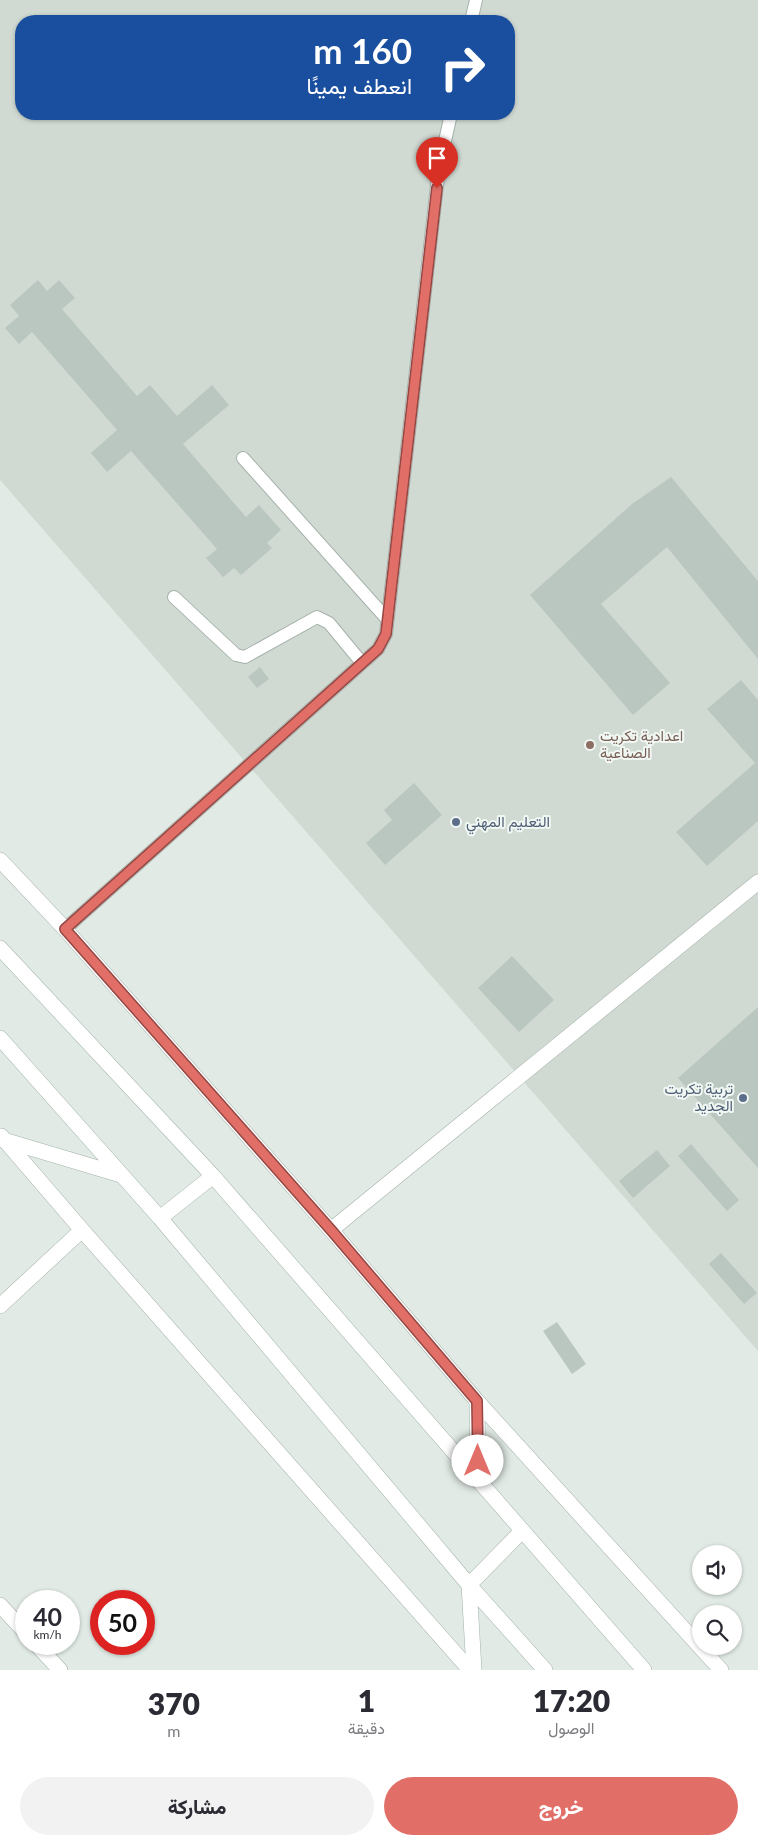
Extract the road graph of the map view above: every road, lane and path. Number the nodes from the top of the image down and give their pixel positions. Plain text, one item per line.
1 (476, 0) edge
2 (472, 15) edge
3 (450, 120) edge
4 (242, 458) dead end
5 (174, 597) dead end
6 (387, 619) junction
7 (362, 663) junction
8 (0, 860) edge
9 (758, 882) edge
10 (65, 929) junction
11 (0, 948) edge
12 (0, 1038) edge
13 (2, 1138) edge
14 (122, 1175) junction
15 (213, 1176) junction
16 (160, 1218) junction
17 (82, 1230) junction
18 (331, 1230) junction
19 (0, 1306) edge
20 (477, 1401) junction
21 (478, 1481) junction
22 (522, 1531) junction
23 (469, 1585) junction
24 (0, 1605) edge
25 (15, 1621) edge
26 (46, 1655) edge
27 (60, 1670) edge
28 (472, 1670) edge
29 (545, 1670) edge
30 (644, 1670) edge
31 (721, 1670) edge

1 - 2 lane
3 - 6 lane
4 - 6 lane
5 - 7 lane
6 - 7 lane
7 - 10 lane
8 - 10 street
9 - 18 street
10 - 18 street
11 - 15 street
12 - 14 street
13 - 14 street
13 - 17 street
14 - 16 street
15 - 16 street
15 - 21 street
16 - 23 street
17 - 19 street
17 - 28 street
18 - 20 street
20 - 21 street
20 - 31 street
21 - 22 street
22 - 23 street
22 - 30 street
23 - 28 street
23 - 29 street
24 - 25 street
26 - 27 street

